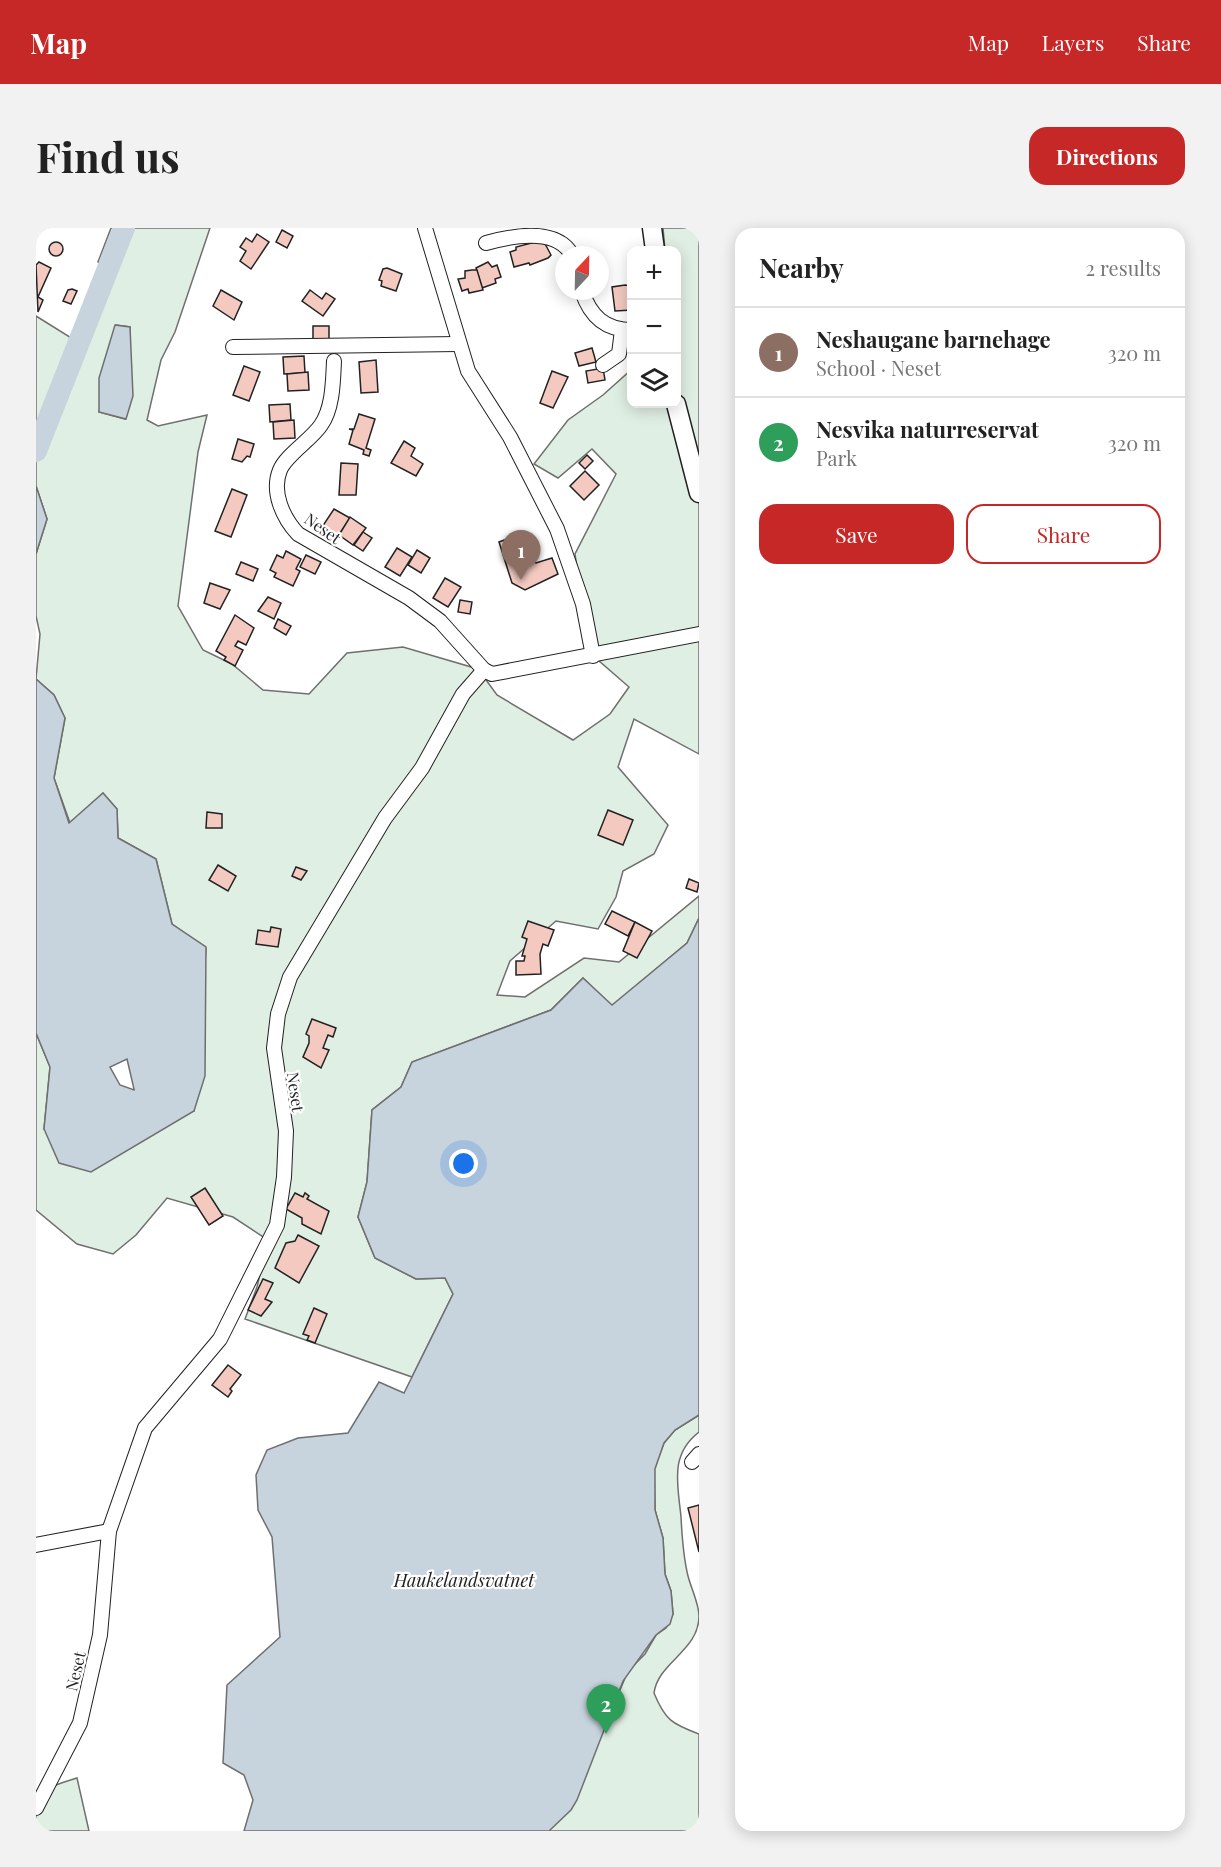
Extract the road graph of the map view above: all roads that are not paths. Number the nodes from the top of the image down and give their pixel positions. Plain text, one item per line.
1 (425, 228) edge
2 (652, 228) edge
3 (557, 232) edge
4 (486, 243) dead end
5 (566, 246) edge
6 (654, 246) edge
7 (586, 300) edge
8 (627, 330) edge
9 (458, 344) junction
10 (234, 347) dead end
11 (334, 361) dead end
12 (603, 365) dead end
13 (677, 408) edge
14 (699, 493) edge
15 (699, 634) edge
16 (593, 656) junction
17 (484, 670) junction
18 (109, 1531) junction
19 (36, 1545) edge
20 (36, 1808) edge

1 - 9 street
2 - 6 main road
3 - 4 street
3 - 5 street
7 - 8 street
8 - 12 street
9 - 10 street
9 - 16 street
11 - 17 street, Neset
13 - 14 main road
15 - 16 street
16 - 17 street
17 - 18 street, Neset
18 - 19 street
18 - 20 street, Neset

